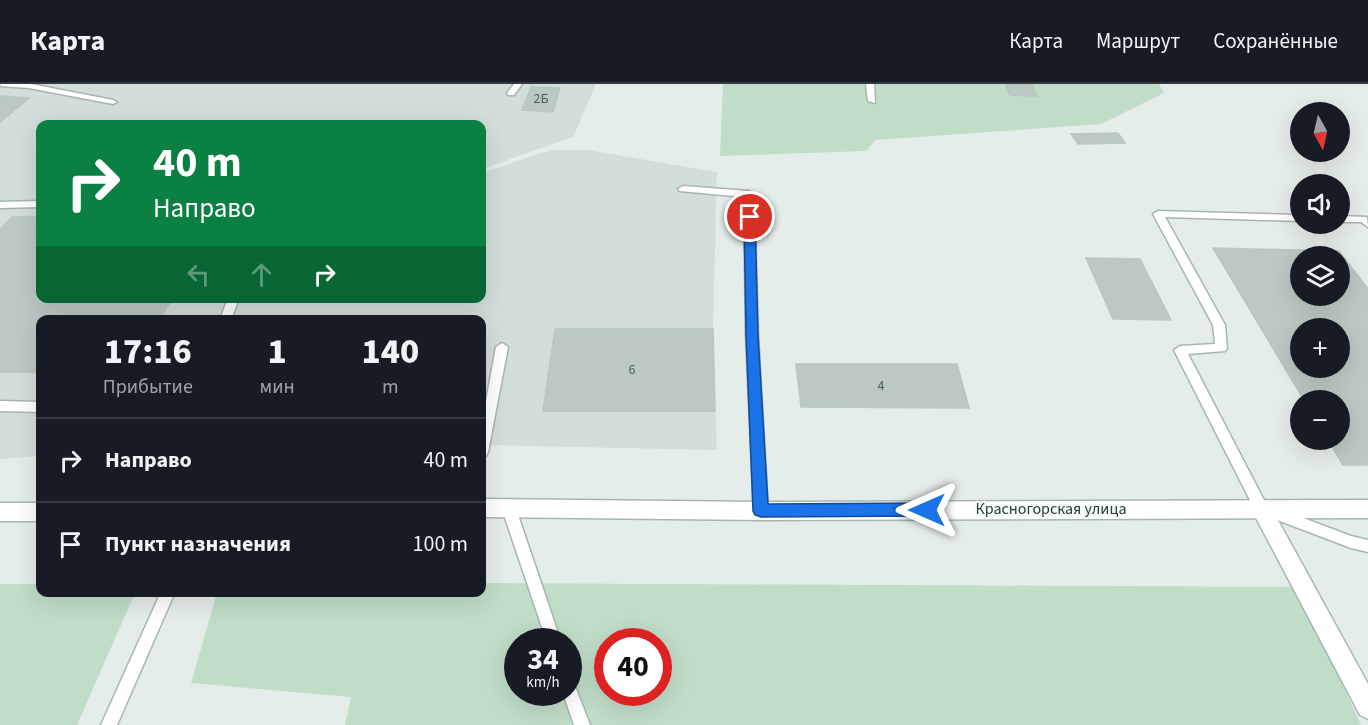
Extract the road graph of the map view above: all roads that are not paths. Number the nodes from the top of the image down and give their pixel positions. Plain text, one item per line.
1 (1, 84) edge
2 (518, 84) edge
3 (870, 84) edge
4 (510, 93) dead end
5 (872, 101) dead end
6 (113, 102) dead end
7 (683, 189) dead end
8 (36, 204) edge
9 (0, 205) edge
10 (1290, 218) edge
11 (1350, 219) edge
12 (1368, 224) edge
13 (502, 346) dead end
14 (0, 406) edge
15 (36, 407) edge
16 (486, 431) edge
17 (486, 508) edge
18 (1260, 508) junction
19 (509, 509) junction
20 (1368, 509) edge
21 (761, 511) junction
22 (0, 512) edge
23 (36, 512) edge
24 (1368, 546) edge
25 (166, 597) edge
26 (549, 628) edge
27 (575, 706) edge
28 (1368, 707) edge
29 (109, 725) edge
30 (582, 725) edge

1 - 6 lane
2 - 4 lane
3 - 5 lane
7 - 21 lane
8 - 9 lane
10 - 18 lane
11 - 12 lane
13 - 16 lane
14 - 15 lane
17 - 19 street, Красногорская улица
18 - 20 street, Красногорская улица
18 - 21 street, Красногорская улица
18 - 24 lane
18 - 28 street
19 - 21 street, Красногорская улица
19 - 26 lane
22 - 23 street
25 - 29 lane
27 - 30 lane

